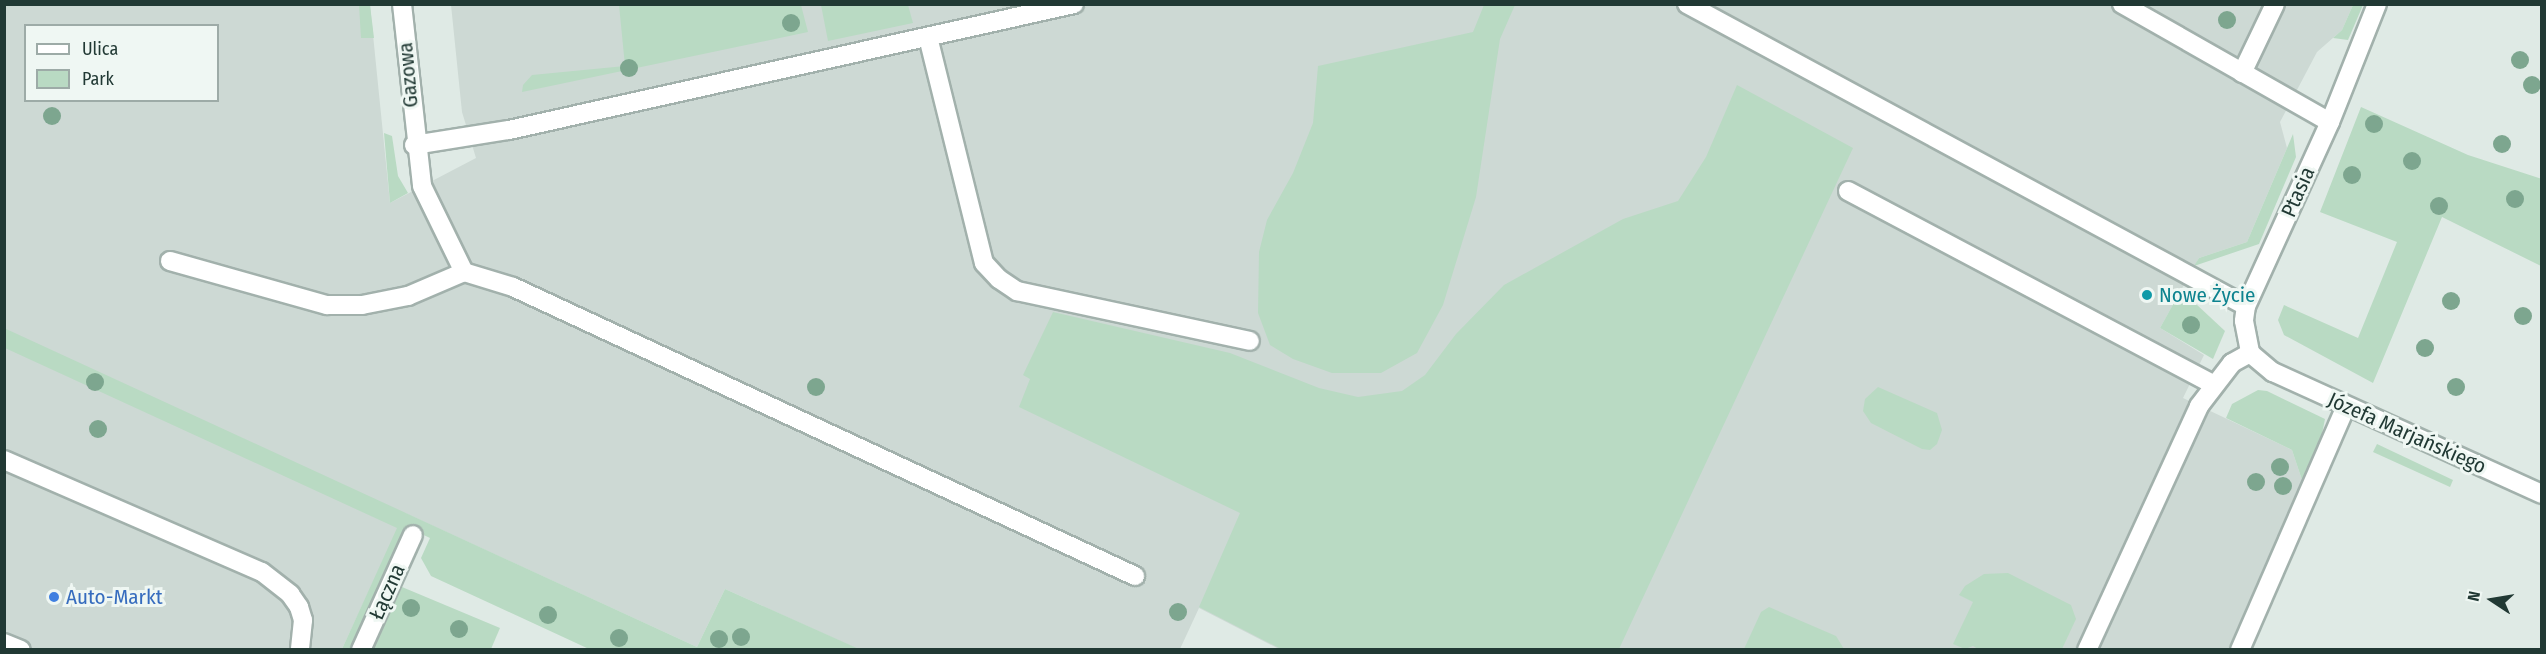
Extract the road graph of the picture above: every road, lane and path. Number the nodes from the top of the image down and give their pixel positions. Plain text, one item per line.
1 (402, 4) edge
2 (1074, 4) edge
3 (1686, 4) edge
4 (2122, 4) edge
5 (2275, 4) edge
6 (2377, 4) edge
7 (928, 37) junction
8 (2242, 73) junction
9 (2330, 122) junction
10 (414, 145) junction
11 (1848, 191) dead end
12 (170, 261) dead end
13 (464, 272) junction
14 (2246, 306) junction
15 (1250, 341) dead end
16 (2250, 352) junction
17 (2213, 384) junction
18 (2346, 406) junction
19 (4, 460) edge
20 (2541, 494) edge
21 (413, 535) dead end
22 (1136, 576) dead end
23 (4, 643) edge
24 (21, 650) edge
25 (300, 650) edge
26 (361, 650) edge
27 (2087, 650) edge
28 (2240, 650) edge

1 - 10 street, Gazowa
2 - 7 street
3 - 14 street
4 - 8 street
5 - 8 street
6 - 9 street, Ptasia
7 - 10 street
7 - 15 street
8 - 9 street
9 - 14 street, Ptasia
10 - 13 street, Gazowa
11 - 17 street
12 - 13 street
13 - 22 street
14 - 16 street, Ptasia
16 - 17 street
16 - 18 street, Józefa Marjańskiego
17 - 27 street
18 - 20 street, Józefa Marjańskiego
18 - 28 street
19 - 25 street
21 - 26 street, Łączna
23 - 24 street

